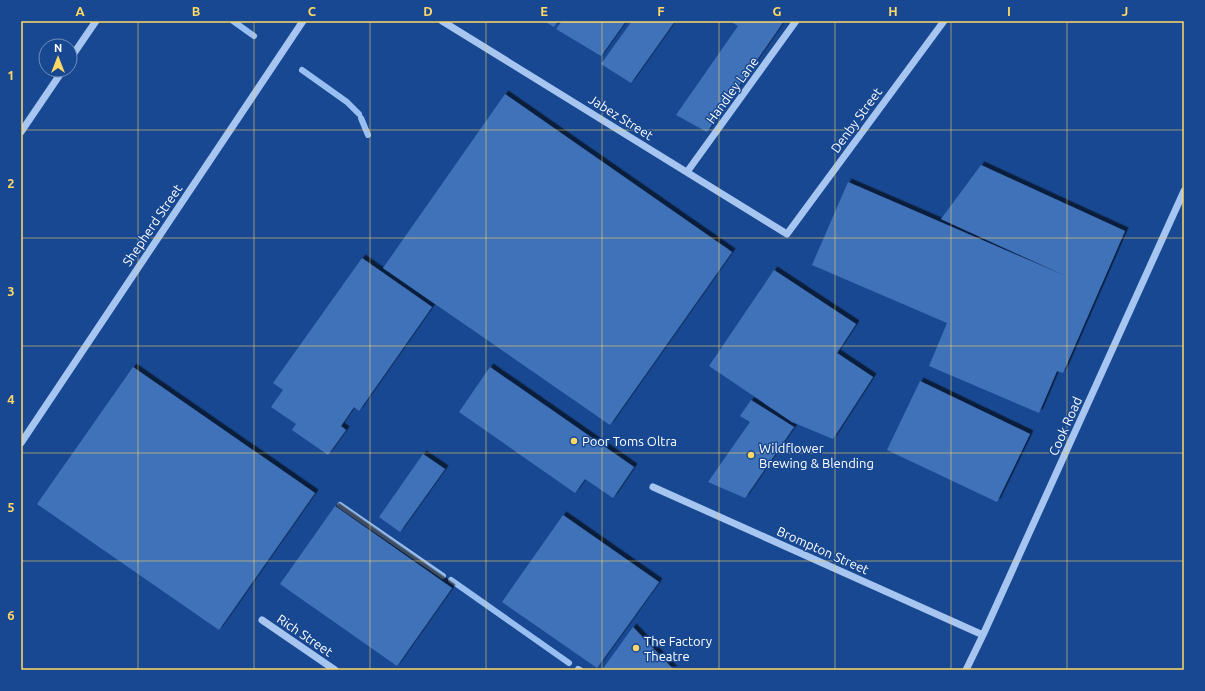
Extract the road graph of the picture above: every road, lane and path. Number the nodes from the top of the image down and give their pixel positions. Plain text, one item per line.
1 (96, 21) edge
2 (303, 21) edge
3 (442, 21) edge
4 (796, 21) edge
5 (944, 21) edge
6 (78, 47) edge
7 (58, 78) edge
8 (21, 132) edge
9 (687, 172) junction
10 (1184, 191) edge
11 (787, 234) joint
12 (21, 443) edge
13 (653, 487) dead end
14 (262, 620) dead end
15 (983, 635) junction
16 (336, 670) edge
17 (966, 670) edge

1 - 6 street
2 - 12 street, Shepherd Street
3 - 9 street, Jabez Street
4 - 9 street, Handley Lane
5 - 11 street, Denby Street
7 - 8 street
9 - 11 street, Jabez Street
10 - 15 street, Cook Road
13 - 15 street, Brompton Street
14 - 16 street, Rich Street
15 - 17 street, Cook Road

